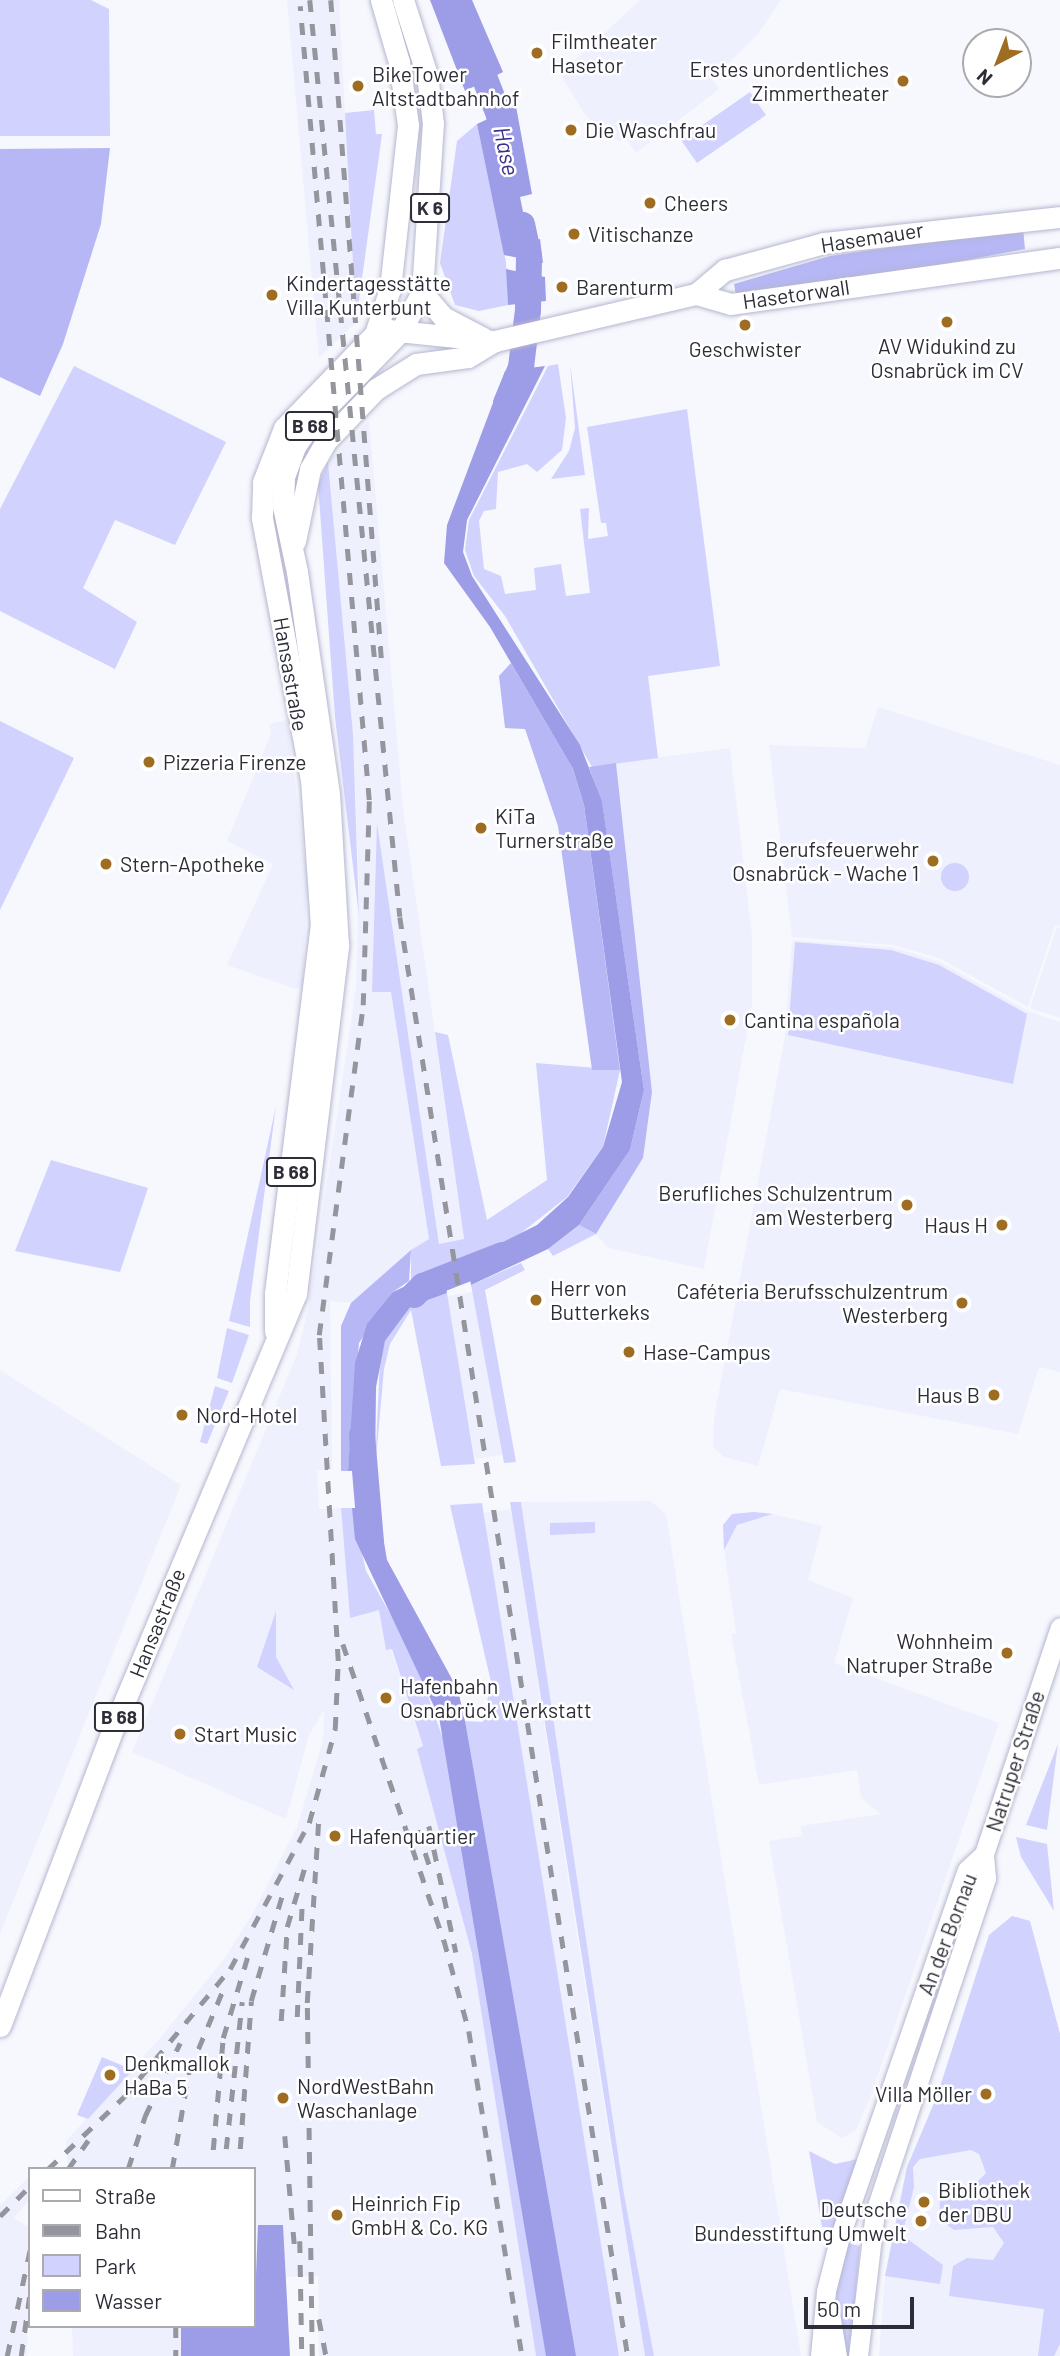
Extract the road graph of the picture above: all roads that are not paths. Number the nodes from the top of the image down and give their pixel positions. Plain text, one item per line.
1 (381, 0) edge
2 (404, 0) edge
3 (1060, 217) edge
4 (1060, 258) edge
5 (390, 289) junction
6 (422, 292) junction
7 (696, 294) junction
8 (400, 332) junction
9 (375, 334) junction
10 (498, 341) junction
11 (425, 362) junction
12 (293, 549) junction
13 (275, 1340) junction
14 (1060, 1627) edge
15 (984, 1854) junction
16 (0, 2026) edge
17 (826, 2291) junction
18 (820, 2356) edge
19 (837, 2356) edge
20 (858, 2356) edge

1 - 5 main road, K 6
2 - 6 main road, K 6
3 - 7 main road, Hasemauer / B 68
4 - 7 main road, Hasetorwall / B 68
5 - 8 main road, K 6
5 - 9 main road, K 6
6 - 8 main road, K 6
6 - 10 main road
7 - 10 main road, Hasetorwall / B 68
8 - 9 main road, B 68
8 - 10 main road, Hasetorwall / B 68
8 - 11 main road
8 - 12 main road, Hansastraße / B 68
9 - 13 main road, Hansastraße / B 68
10 - 11 main road, Hasetorwall / B 68
11 - 12 main road, Hansastraße / B 68
12 - 13 main road, Hansastraße / B 68
13 - 16 main road, Hansastraße / B 68
14 - 15 main road, Natruper Straße
15 - 17 main road, An der Bornau
15 - 20 main road, An der Bornau
17 - 18 main road, An der Bornau
17 - 19 main road

